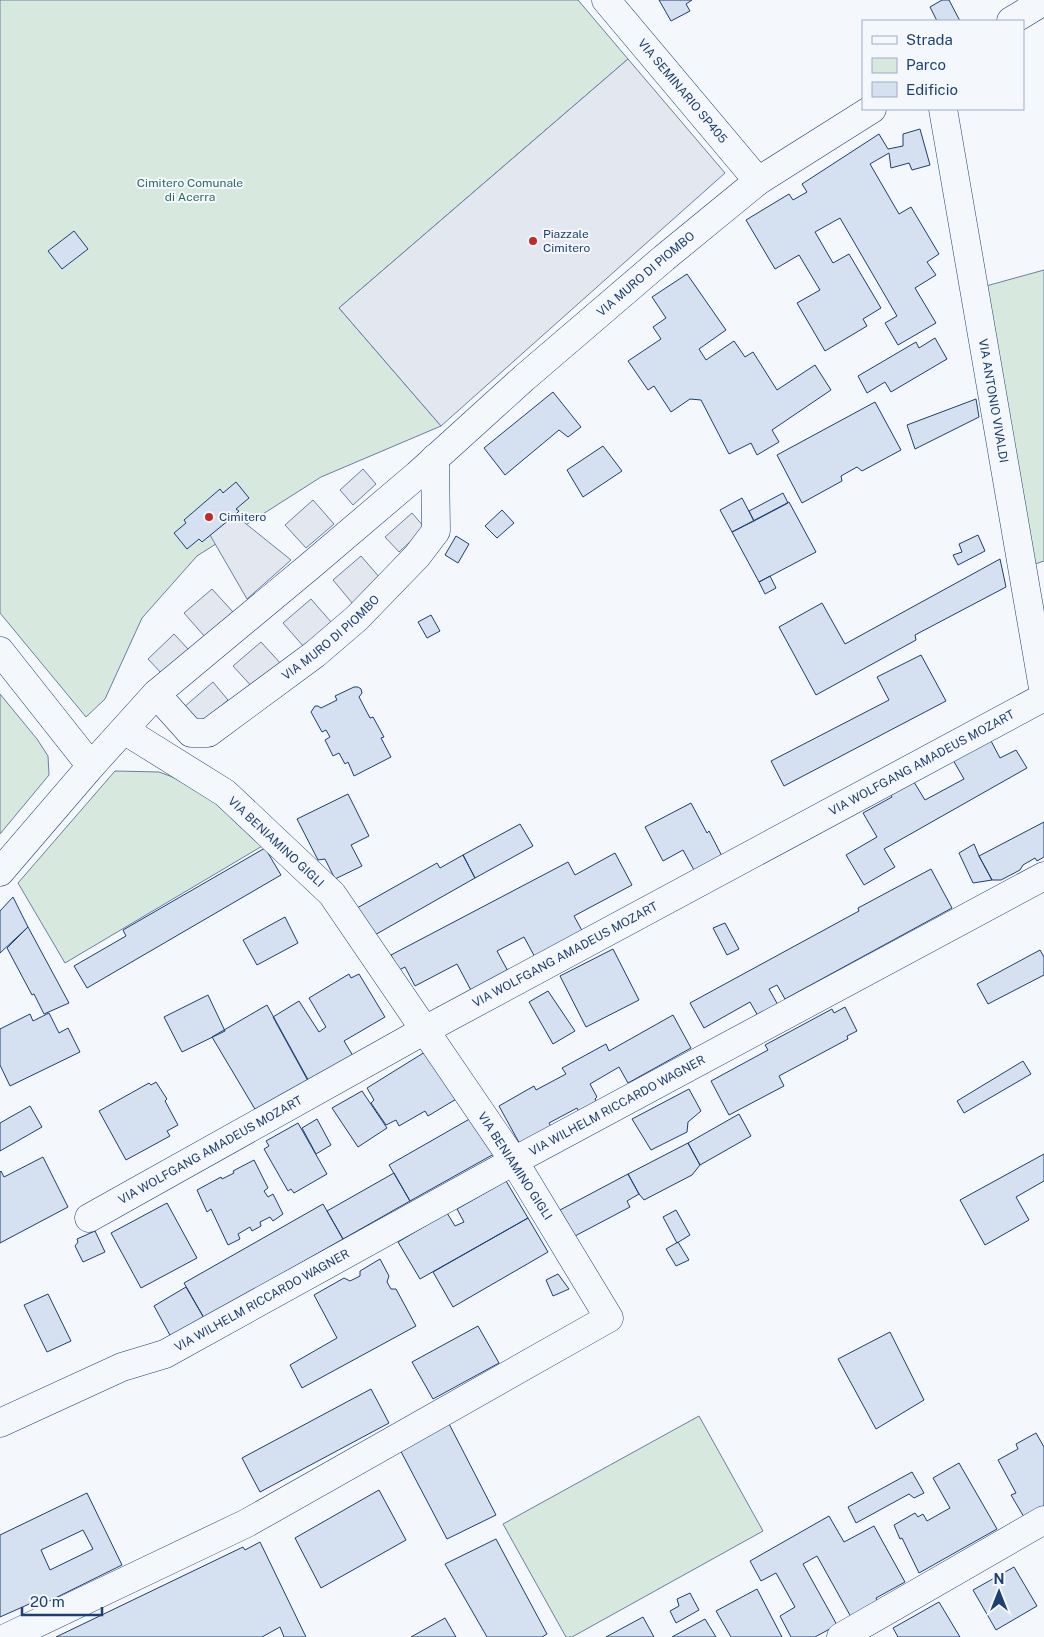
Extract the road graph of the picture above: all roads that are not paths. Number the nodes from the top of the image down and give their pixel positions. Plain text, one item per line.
1 (606, 0) edge
2 (1044, 1) edge
3 (1013, 20) edge
4 (870, 110) edge
5 (944, 110) edge
6 (758, 182) junction
7 (435, 458) junction
8 (0, 651) edge
9 (156, 694) junction
10 (1044, 694) edge
11 (1044, 697) edge
12 (124, 730) junction
13 (91, 766) junction
14 (0, 872) edge
15 (1044, 876) edge
16 (425, 1030) junction
17 (514, 1161) junction
18 (89, 1218) dead end
19 (0, 1423) edge
20 (1044, 1520) edge
21 (8, 1637) edge
22 (841, 1637) edge

1 - 6 street, VIA SEMINARIO SP405
2 - 3 street
4 - 6 street, VIA MURO DI PIOMBO
5 - 10 street, VIA ANTONIO VIVALDI
6 - 7 street, VIA MURO DI PIOMBO
7 - 9 street, VIA MURO DI PIOMBO
7 - 9 street, VIA MURO DI PIOMBO
8 - 13 street
9 - 12 street, VIA MURO DI PIOMBO
11 - 16 street, VIA WOLFGANG AMADEUS MOZART
12 - 13 street, VIA MURO DI PIOMBO
12 - 16 street, VIA BENIAMINO GIGLI
13 - 14 street, VIA MURO DI PIOMBO
15 - 17 street, VIA WILHELM RICCARDO WAGNER
16 - 17 street, VIA BENIAMINO GIGLI
16 - 18 street, VIA WOLFGANG AMADEUS MOZART
17 - 19 street, VIA WILHELM RICCARDO WAGNER
17 - 21 street, VIA BENIAMINO GIGLI
20 - 22 street

